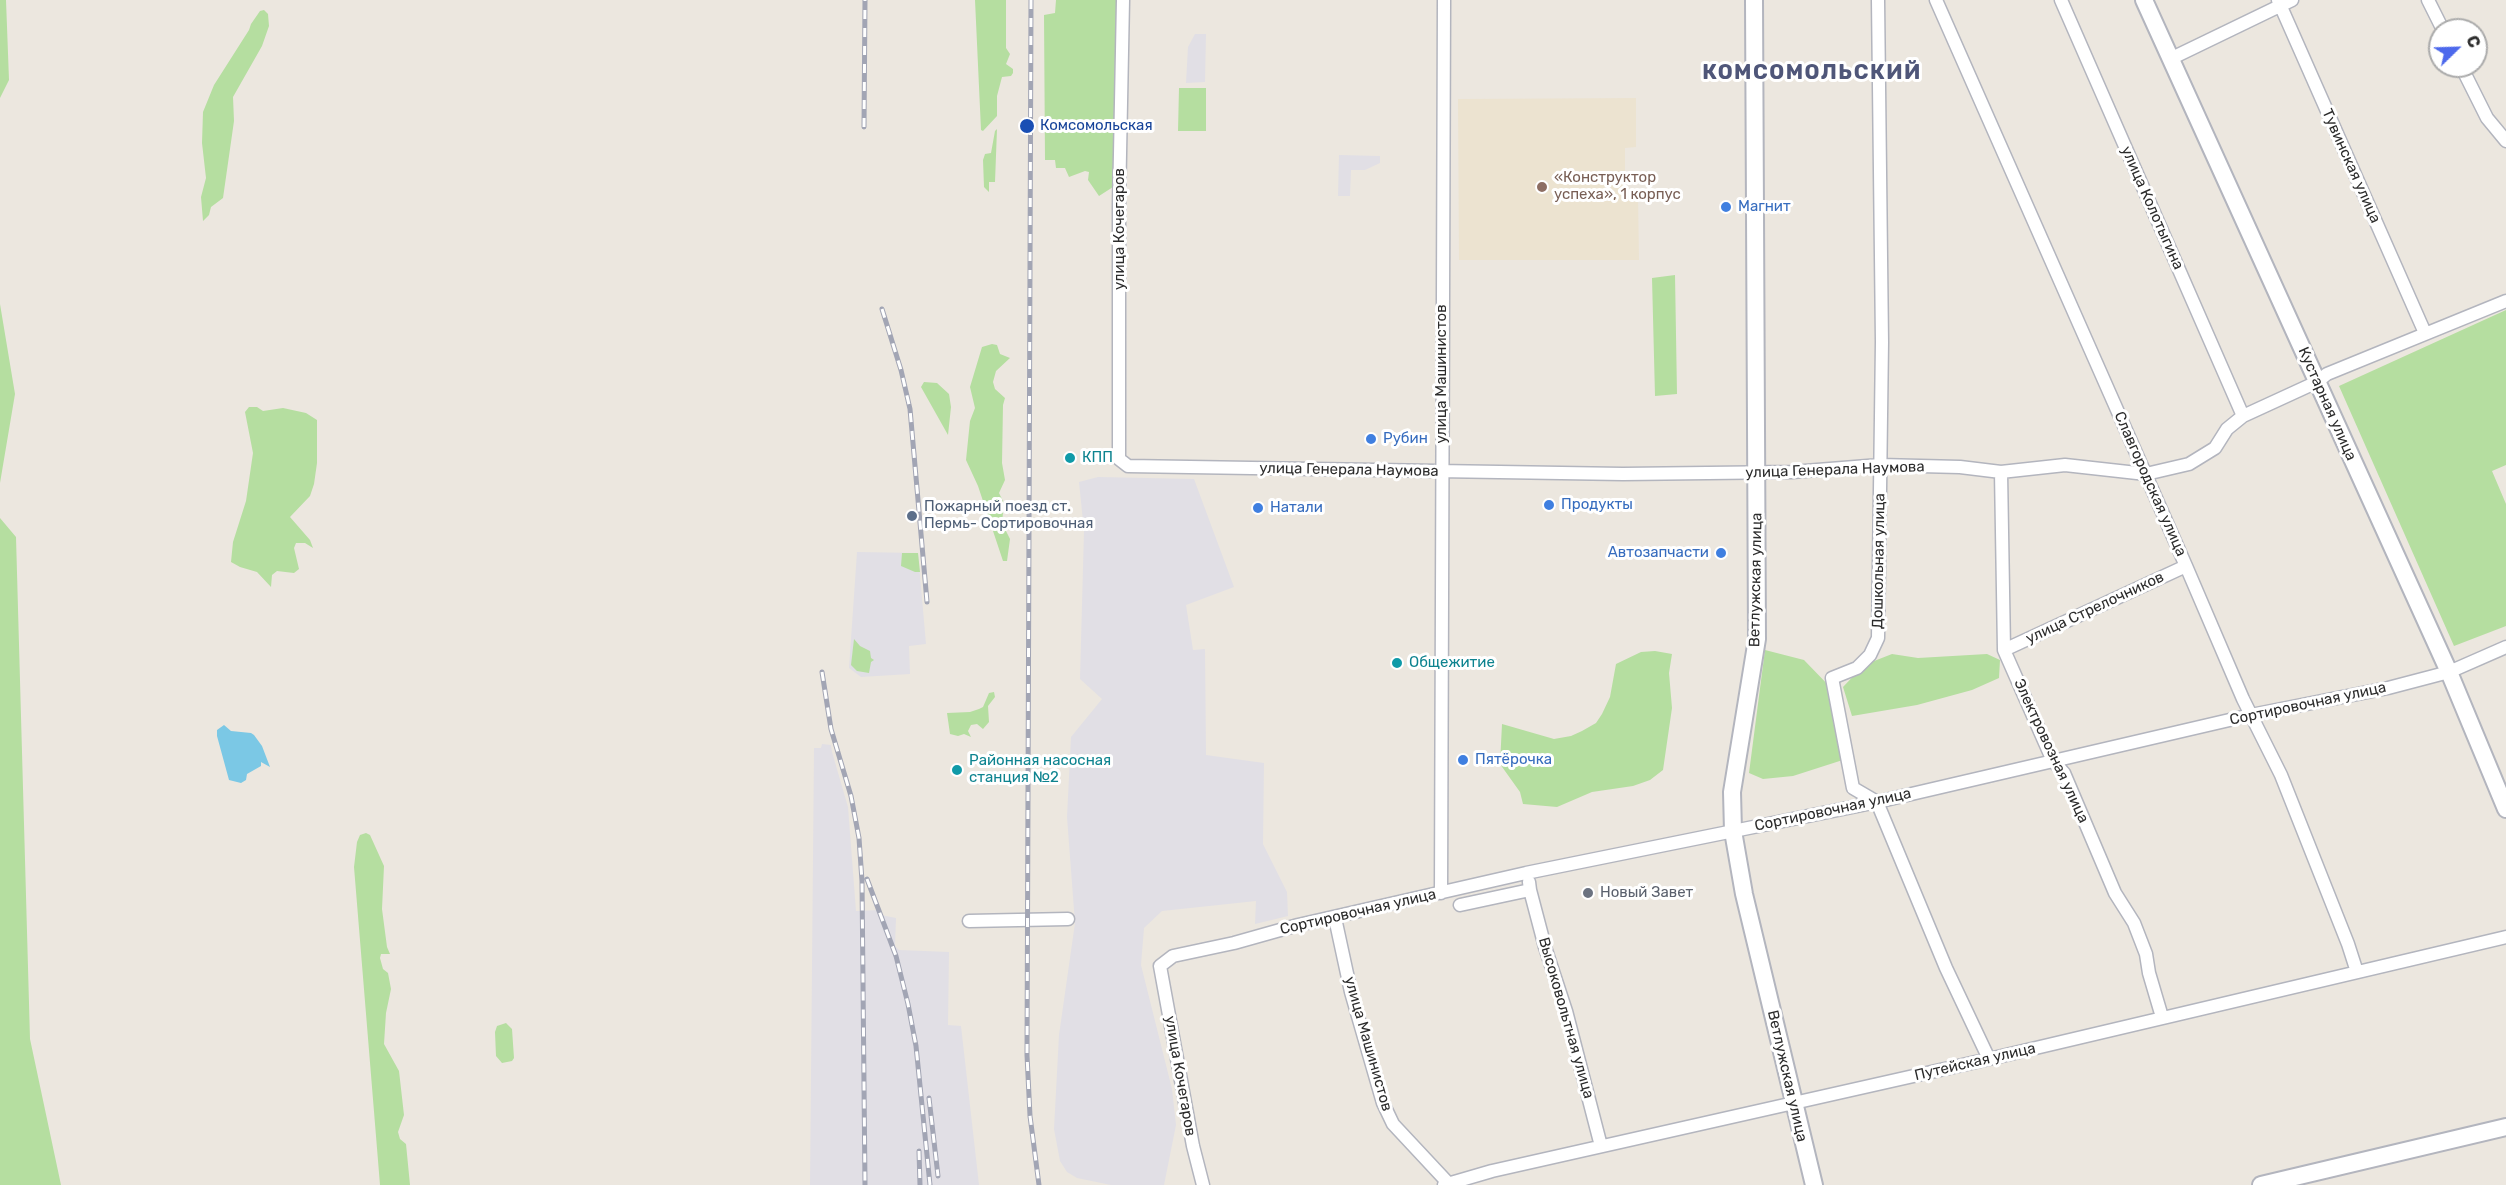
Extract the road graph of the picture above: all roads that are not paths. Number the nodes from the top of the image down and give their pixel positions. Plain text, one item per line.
1 (1123, 0) edge
2 (1444, 0) edge
3 (1754, 0) edge
4 (1878, 0) edge
5 (1936, 0) edge
6 (2061, 0) edge
7 (2144, 0) edge
8 (2292, 0) edge
9 (2428, 0) edge
10 (2279, 3) edge
11 (2437, 18) edge
12 (2170, 59) junction
13 (2467, 78) edge
14 (2506, 141) edge
15 (2506, 301) edge
16 (2425, 333) junction
17 (2317, 382) junction
18 (2243, 416) junction
19 (1119, 459) joint
20 (1880, 465) junction
21 (1443, 472) junction
22 (2001, 472) junction
23 (1758, 473) junction
24 (2146, 474) junction
25 (2186, 566) junction
26 (2506, 647) edge
27 (2004, 650) junction
28 (2449, 672) junction
29 (2251, 715) junction
30 (2053, 761) junction
31 (2499, 775) edge
32 (1877, 802) junction
33 (2506, 809) edge
34 (1733, 831) junction
35 (1526, 873) junction
36 (1530, 890) junction
37 (1441, 893) junction
38 (1460, 905) dead end
39 (1335, 918) junction
40 (1068, 919) dead end
41 (969, 921) dead end
42 (2506, 937) edge
43 (1160, 966) joint
44 (2356, 972) junction
45 (2162, 1017) junction
46 (1989, 1059) junction
47 (1794, 1104) junction
48 (2506, 1127) edge
49 (1601, 1146) junction
50 (1203, 1185) edge
51 (1448, 1185) edge
52 (1814, 1185) edge
53 (2261, 1185) edge

1 - 19 street, улица Кочегаров
2 - 21 street, улица Машинистов
3 - 23 main road, Ветлужская улица
4 - 20 street, Дошкольная улица
5 - 24 street, Славгородская улица
6 - 18 street, улица Колотыгина
7 - 12 main road, Кустарная улица
8 - 10 street
9 - 11 street
10 - 12 street
10 - 16 street, Тувинская улица
12 - 17 main road, Кустарная улица
13 - 14 street
15 - 16 street, улица Генерала Наумова
16 - 17 street, улица Генерала Наумова
17 - 18 street, улица Генерала Наумова
17 - 28 main road, Кустарная улица
18 - 24 street, улица Генерала Наумова
19 - 21 street, улица Генерала Наумова
20 - 22 street, улица Генерала Наумова
20 - 23 street, улица Генерала Наумова
20 - 32 street, Дошкольная улица
21 - 23 street, улица Генерала Наумова
21 - 37 street, улица Машинистов
22 - 24 street, улица Генерала Наумова
22 - 27 street, Электровозная улица
23 - 34 main road, Ветлужская улица
24 - 25 street, Славгородская улица
25 - 27 street, улица Стрелочников
25 - 29 street, Славгородская улица
26 - 28 street, Сортировочная улица
27 - 30 street, Электровозная улица
28 - 29 street, Сортировочная улица
28 - 31 main road, Кустарная улица
29 - 30 street, Сортировочная улица
29 - 44 street, Славгородская улица
30 - 32 street, Сортировочная улица
30 - 45 street, Электровозная улица
31 - 33 main road, Кустарная улица
32 - 34 street, Сортировочная улица
32 - 46 street
34 - 35 street, Сортировочная улица
34 - 47 main road, Ветлужская улица
35 - 36 street, Высоковольтная улица
35 - 37 street, Сортировочная улица
36 - 38 street
36 - 49 street, Высоковольтная улица
37 - 39 street, Сортировочная улица
39 - 43 street, Сортировочная улица
39 - 51 street, улица Машинистов
40 - 41 street
42 - 44 street, Путейская улица
43 - 50 street, улица Кочегаров
44 - 45 street, Путейская улица
45 - 46 street, Путейская улица
46 - 47 street, Путейская улица
47 - 49 street, Путейская улица
47 - 52 main road, Ветлужская улица
48 - 53 main road
49 - 51 street, Путейская улица

